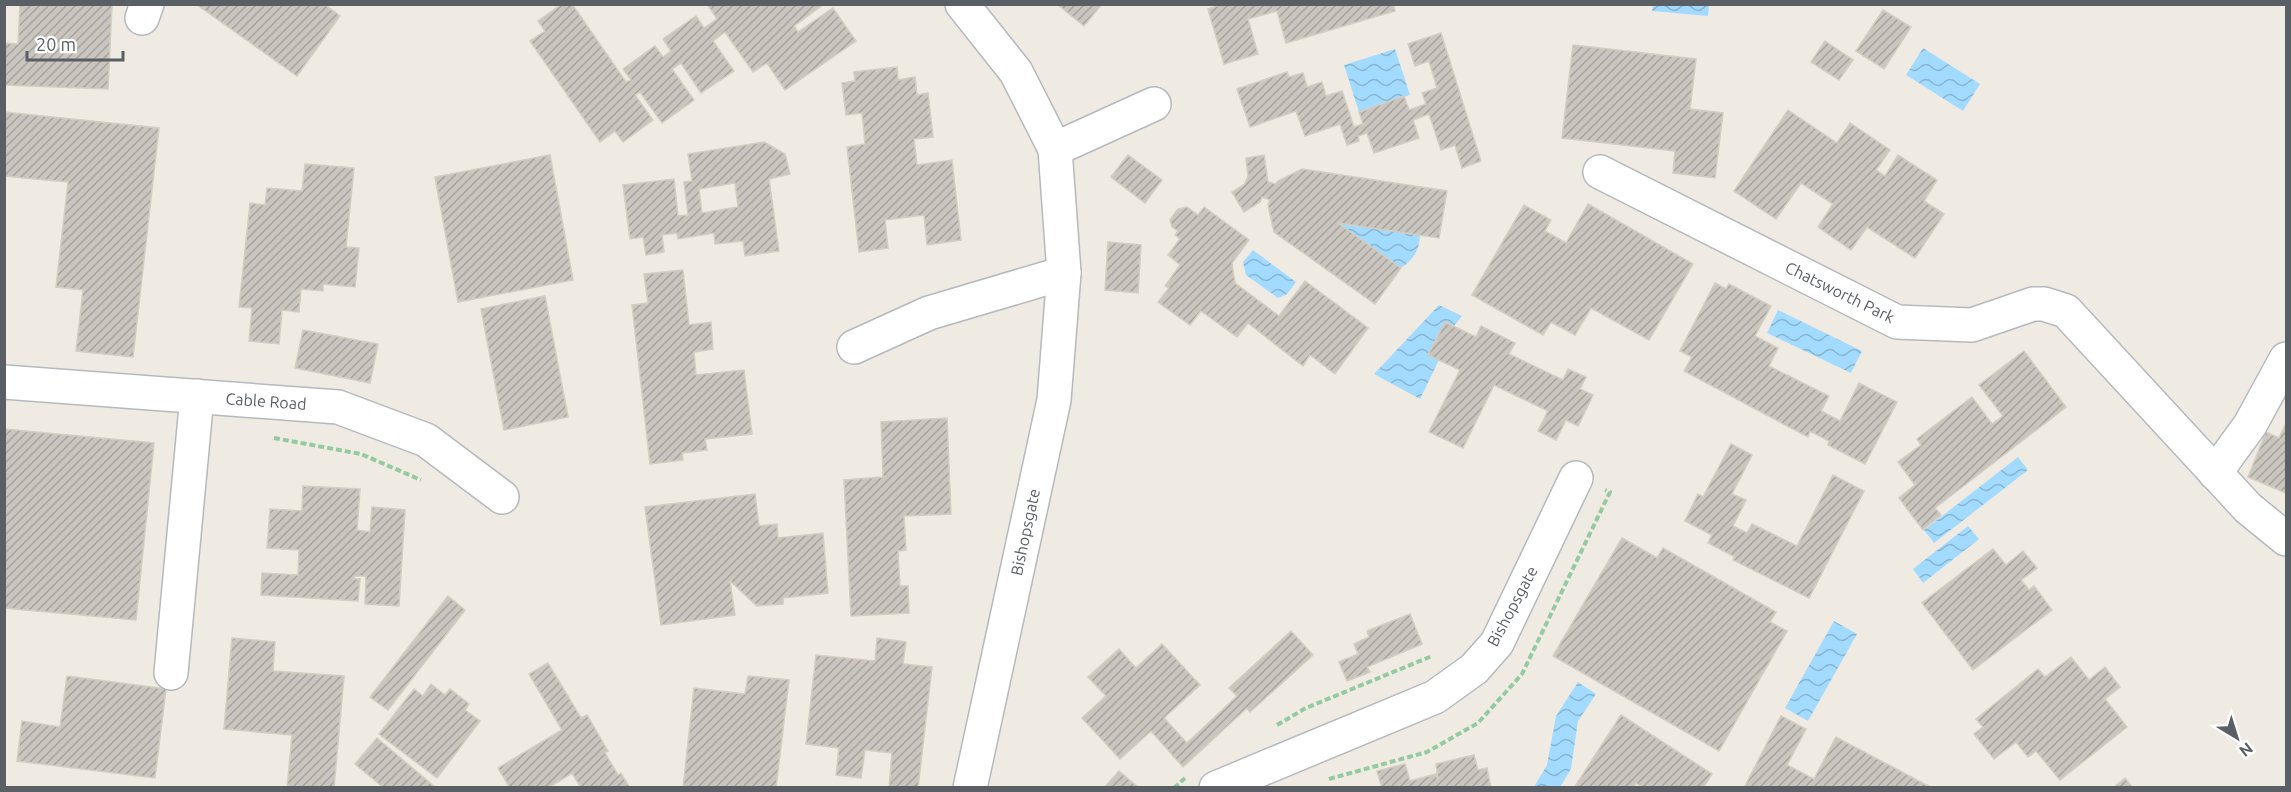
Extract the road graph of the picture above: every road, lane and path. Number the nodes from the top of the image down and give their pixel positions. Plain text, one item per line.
1 (962, 4) edge
2 (1154, 104) dead end
3 (1054, 149) junction
4 (1600, 172) dead end
5 (1064, 273) junction
6 (854, 347) dead end
7 (2286, 359) edge
8 (4, 382) edge
9 (197, 396) junction
10 (263, 435) dead end
11 (2215, 473) junction
12 (1576, 478) dead end
13 (431, 487) dead end
14 (502, 497) dead end
15 (2286, 539) edge
16 (1436, 655) dead end
17 (171, 673) dead end
18 (1276, 725) dead end
19 (1201, 782) edge
20 (970, 788) edge
21 (1174, 788) edge

1 - 3 street, Bishopsgate
2 - 3 street
3 - 5 street, Bishopsgate
4 - 11 street, Chatsworth Park
5 - 6 street
5 - 20 street, Bishopsgate
7 - 11 street
8 - 9 street, Cable Road
9 - 14 street, Cable Road
9 - 17 street
10 - 13 path
11 - 15 street, Chatsworth Park
12 - 19 street, Bishopsgate
16 - 18 path
19 - 21 path

